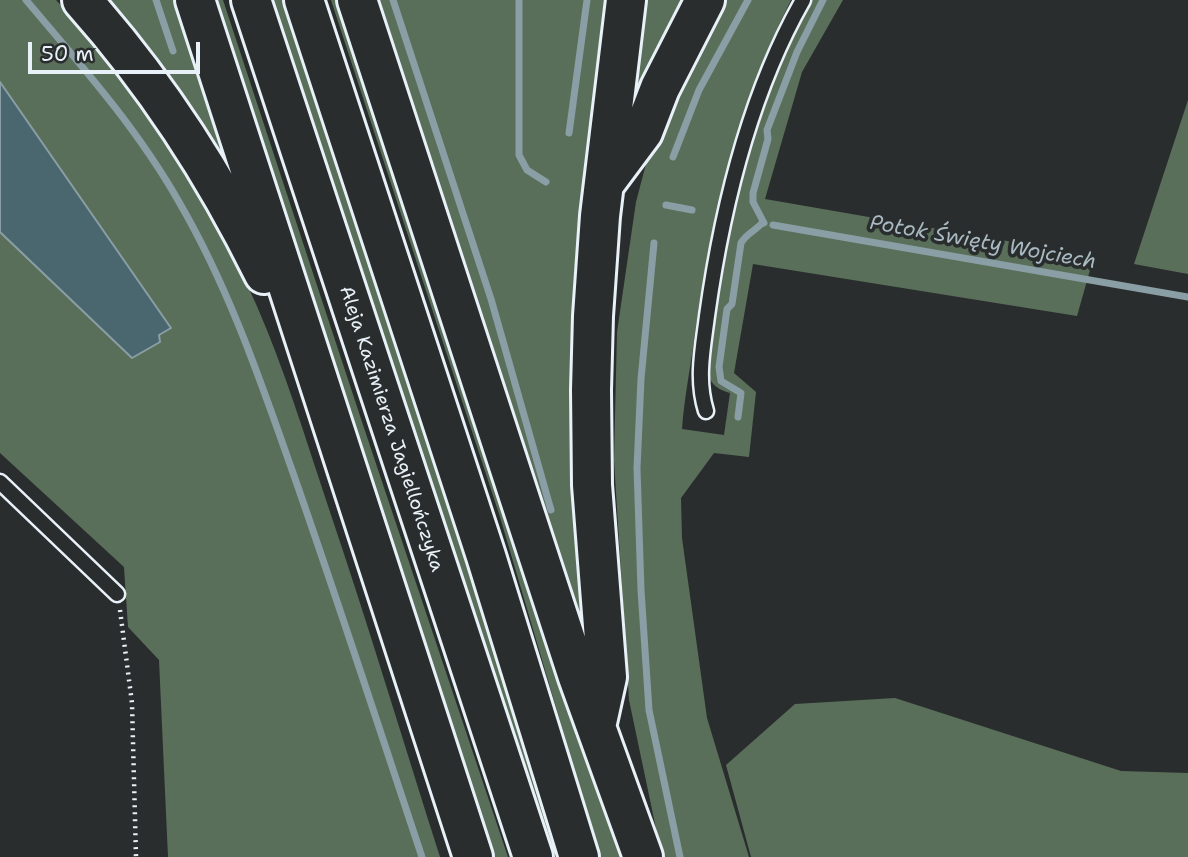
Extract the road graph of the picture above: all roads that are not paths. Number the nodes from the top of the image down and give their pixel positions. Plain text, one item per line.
1 (82, 0) edge
2 (195, 0) edge
3 (251, 0) edge
4 (304, 0) edge
5 (357, 0) edge
6 (626, 0) edge
7 (705, 0) edge
8 (803, 0) edge
9 (604, 185) junction
10 (327, 405) junction
11 (706, 411) dead end
12 (0, 482) edge
13 (117, 594) road end
14 (596, 727) junction
15 (473, 857) edge
16 (533, 857) edge
17 (579, 857) edge
18 (643, 857) edge

1 - 10 highway
2 - 10 highway
3 - 16 highway, Aleja Kazimierza Jagiellończyka
4 - 17 highway
5 - 14 highway
6 - 9 highway
7 - 9 highway
8 - 11 lane
9 - 14 highway
10 - 15 highway
12 - 13 lane
14 - 18 highway

